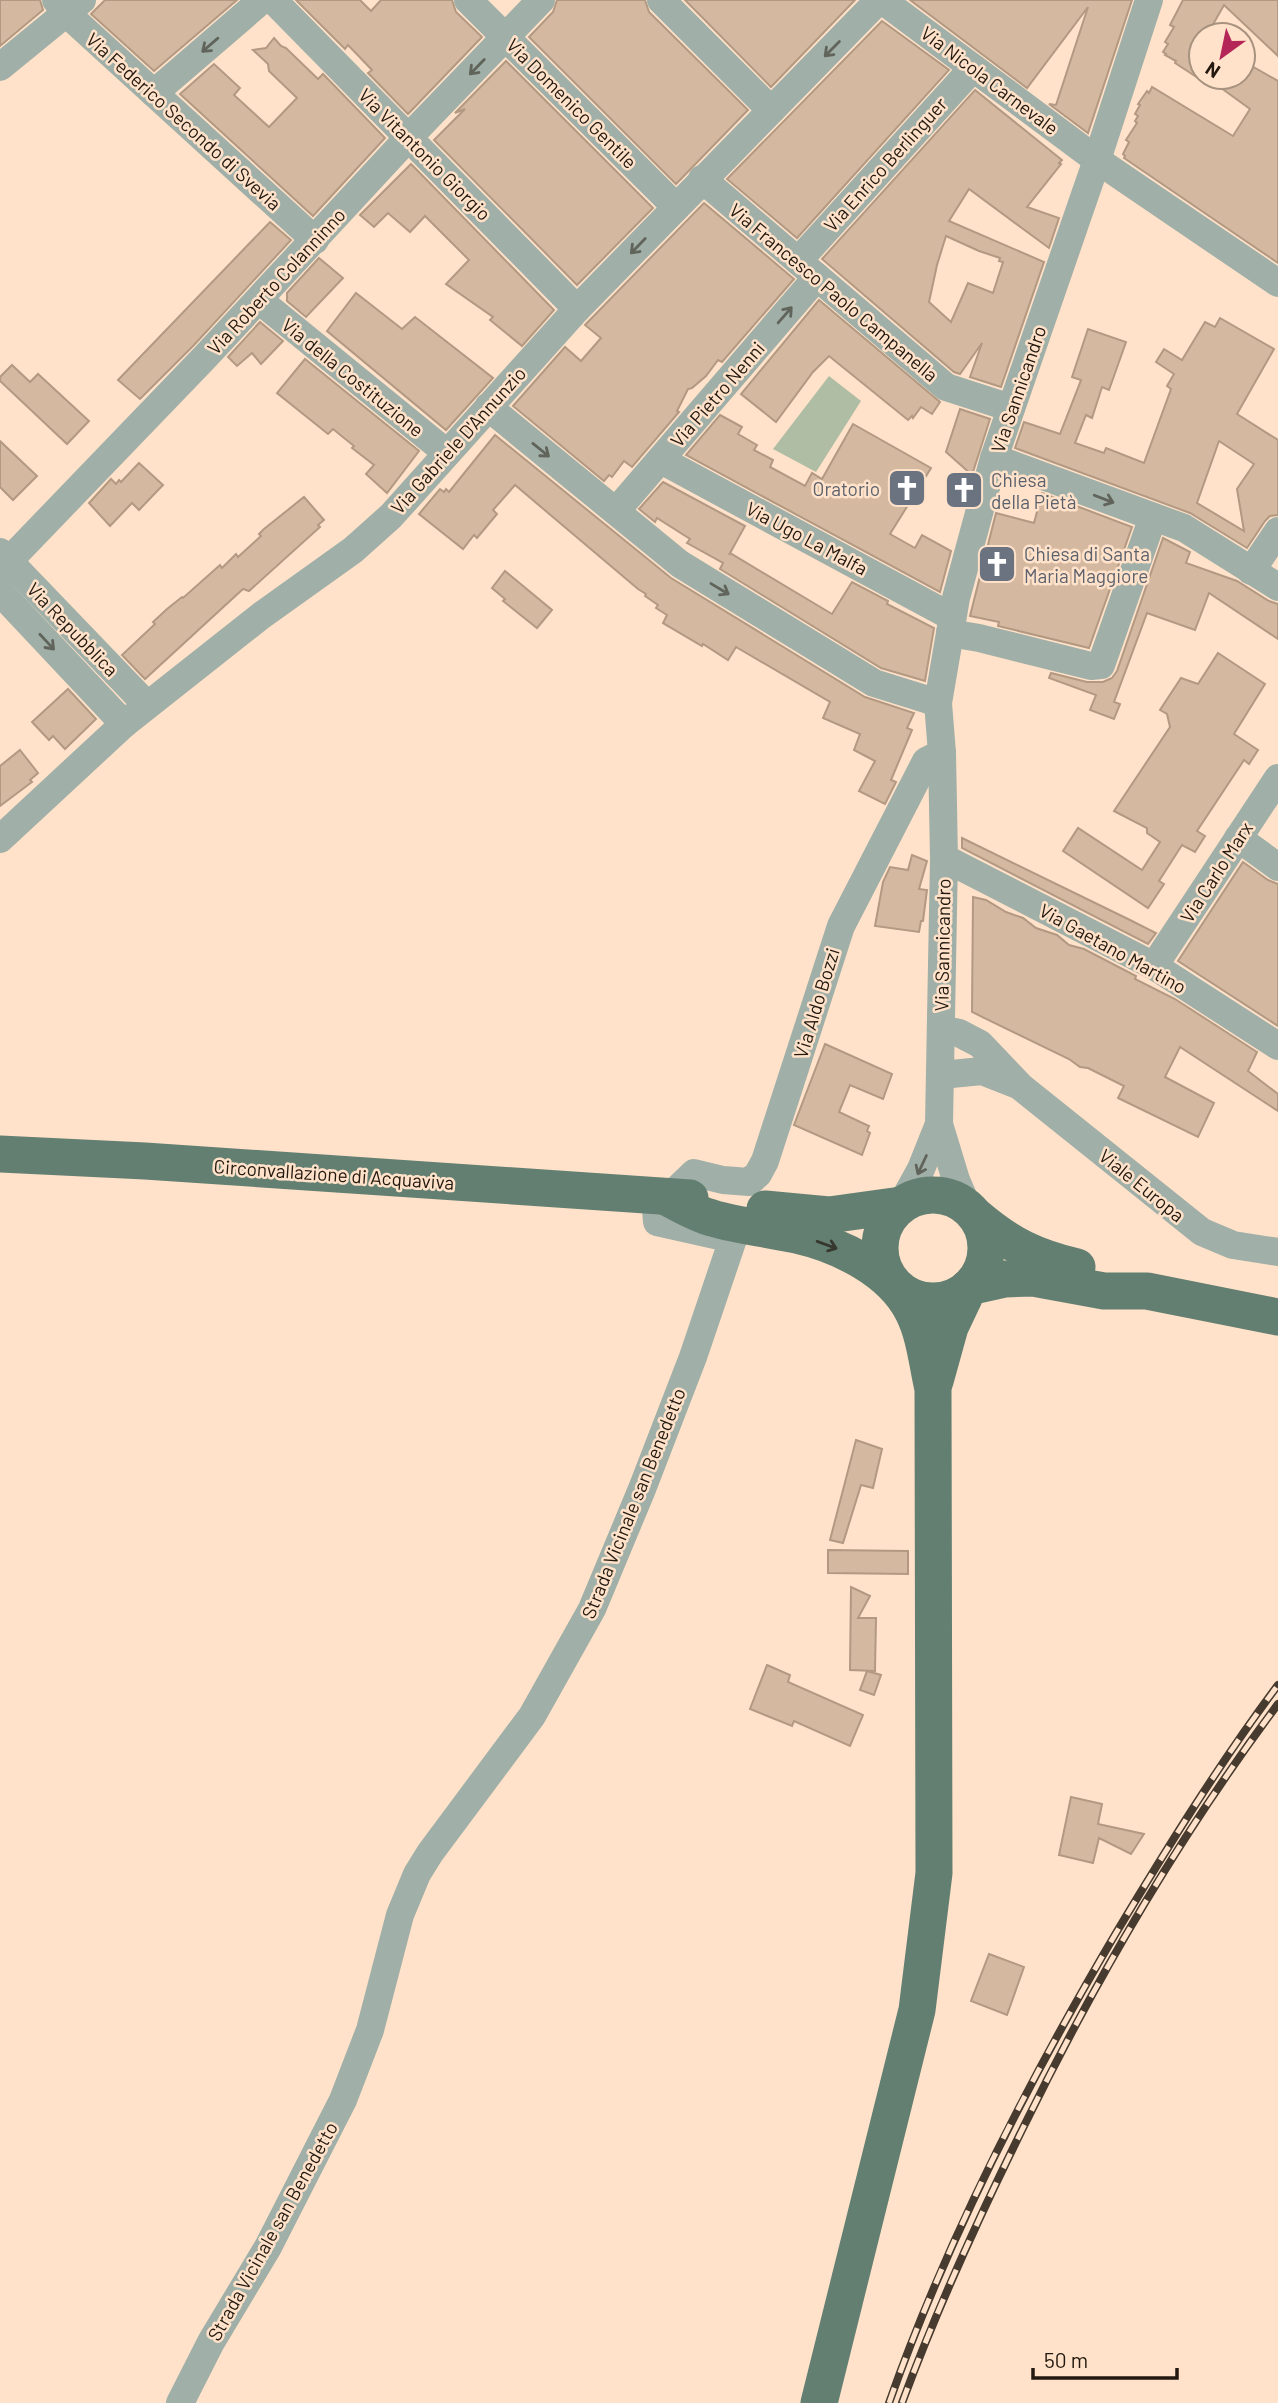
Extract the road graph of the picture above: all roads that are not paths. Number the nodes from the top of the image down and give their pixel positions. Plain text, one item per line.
1 (262, 0) edge
2 (273, 0) edge
3 (468, 0) edge
4 (541, 0) edge
5 (661, 0) edge
6 (881, 0) edge
7 (1149, 0) edge
8 (68, 4) edge
9 (506, 37) junction
10 (0, 66) edge
11 (973, 68) junction
12 (154, 93) junction
13 (771, 110) junction
14 (408, 138) junction
15 (1097, 160) junction
16 (702, 179) junction
17 (676, 206) junction
18 (315, 240) junction
19 (808, 269) junction
20 (1278, 283) edge
21 (259, 300) junction
22 (577, 309) junction
23 (488, 407) junction
24 (1012, 408) junction
25 (447, 453) junction
26 (994, 458) junction
27 (661, 460) junction
28 (616, 511) junction
29 (1153, 517) junction
30 (1278, 531) edge
31 (3, 561) edge
32 (1251, 570) junction
33 (1278, 587) edge
34 (0, 592) edge
35 (951, 625) junction
36 (938, 702) junction
37 (147, 705) junction
38 (124, 724) junction
39 (942, 753) junction
40 (1278, 778) edge
41 (1237, 838) junction
42 (0, 839) edge
43 (944, 858) junction
44 (1278, 867) edge
45 (1154, 966) junction
46 (941, 1029) junction
47 (1278, 1046) edge
48 (941, 1075) junction
49 (1021, 1087) junction
50 (939, 1124) junction
51 (0, 1154) edge
52 (662, 1198) junction
53 (901, 1205) junction
54 (973, 1212) junction
55 (1278, 1252) edge
56 (898, 1287) junction
57 (969, 1287) junction
58 (1147, 1291) junction
59 (1278, 1317) edge
60 (933, 1389) junction
61 (180, 2403) edge
62 (819, 2403) edge

1 -> 12 street
2 - 14 street, Via Vitantonio Giorgio
3 - 9 street, Via Domenico Gentile
4 - 9 street, Via Roberto Colanninno
5 - 13 street
6 - 11 street, Via Nicola Carnevale
6 -> 13 street, Via Gabriele D'Annunzio
7 - 15 street, Via Sannicandro
8 - 10 street
8 - 12 street, Via Federico Secondo di Svevia
9 -> 14 street, Via Roberto Colanninno
9 - 17 street, Via Domenico Gentile
11 - 15 street, Via Nicola Carnevale
11 - 19 street, Via Enrico Berlinguer
12 - 18 street, Via Federico Secondo di Svevia
13 - 16 street, Via Gabriele D'Annunzio
14 - 18 street, Via Roberto Colanninno
14 - 22 street, Via Vitantonio Giorgio
15 - 20 street, Via Nicola Carnevale
15 - 24 street, Via Sannicandro
16 - 17 street, Via Gabriele D'Annunzio
16 - 19 street, Via Francesco Paolo Campanella
17 -> 22 street, Via Gabriele D'Annunzio
18 - 21 street, Via Roberto Colanninno
19 - 24 street, Via Francesco Paolo Campanella
27 -> 19 street, Via Pietro Nenni
21 - 25 street, Via della Costituzione
21 - 31 street, Via Roberto Colanninno
22 - 23 street, Via Gabriele D'Annunzio
23 - 25 street, Via Gabriele D'Annunzio
23 -> 28 street
24 - 26 street, Via Sannicandro
25 - 37 street, Via Gabriele D'Annunzio
26 -> 29 street
26 - 35 street, Via Sannicandro
27 - 28 street, Via Pietro Nenni
27 - 35 street, Via Ugo La Malfa
28 -> 36 street
29 - 32 street
29 - 35 street, Via Ugo La Malfa
30 - 32 street
31 - 37 street, Via Repubblica
32 - 33 street
34 -> 38 street, Via Repubblica
35 - 36 street, Via Sannicandro
36 - 39 street, Via Sannicandro
37 - 38 street, Via Gabriele D'Annunzio
38 - 42 street, Via Gabriele D'Annunzio
39 - 43 street, Via Sannicandro
39 - 52 street, Via Aldo Bozzi
40 - 41 street, Via Carlo Marx
41 - 44 street
41 - 45 street, Via Carlo Marx
43 - 45 street, Via Gaetano Martino
43 - 46 street, Via Sannicandro
45 - 47 street, Via Gaetano Martino
46 - 48 street, Via Sannicandro
46 - 49 street, Viale Europa
48 - 49 street, Viale Europa
48 - 50 street, Via Sannicandro
49 - 55 street, Viale Europa
50 -> 53 street
50 - 54 street
51 - 52 main road, Circonvallazione di Acquaviva
52 - 53 main road, Circonvallazione di Acquaviva
52 -> 56 main road
52 - 61 street, Strada Vicinale san Benedetto
53 - 54 main road
53 - 56 main road
54 - 57 main road
54 - 58 main road
56 - 57 main road
56 - 60 main road
57 - 58 main road
57 - 60 main road
58 - 59 main road
60 - 62 main road

